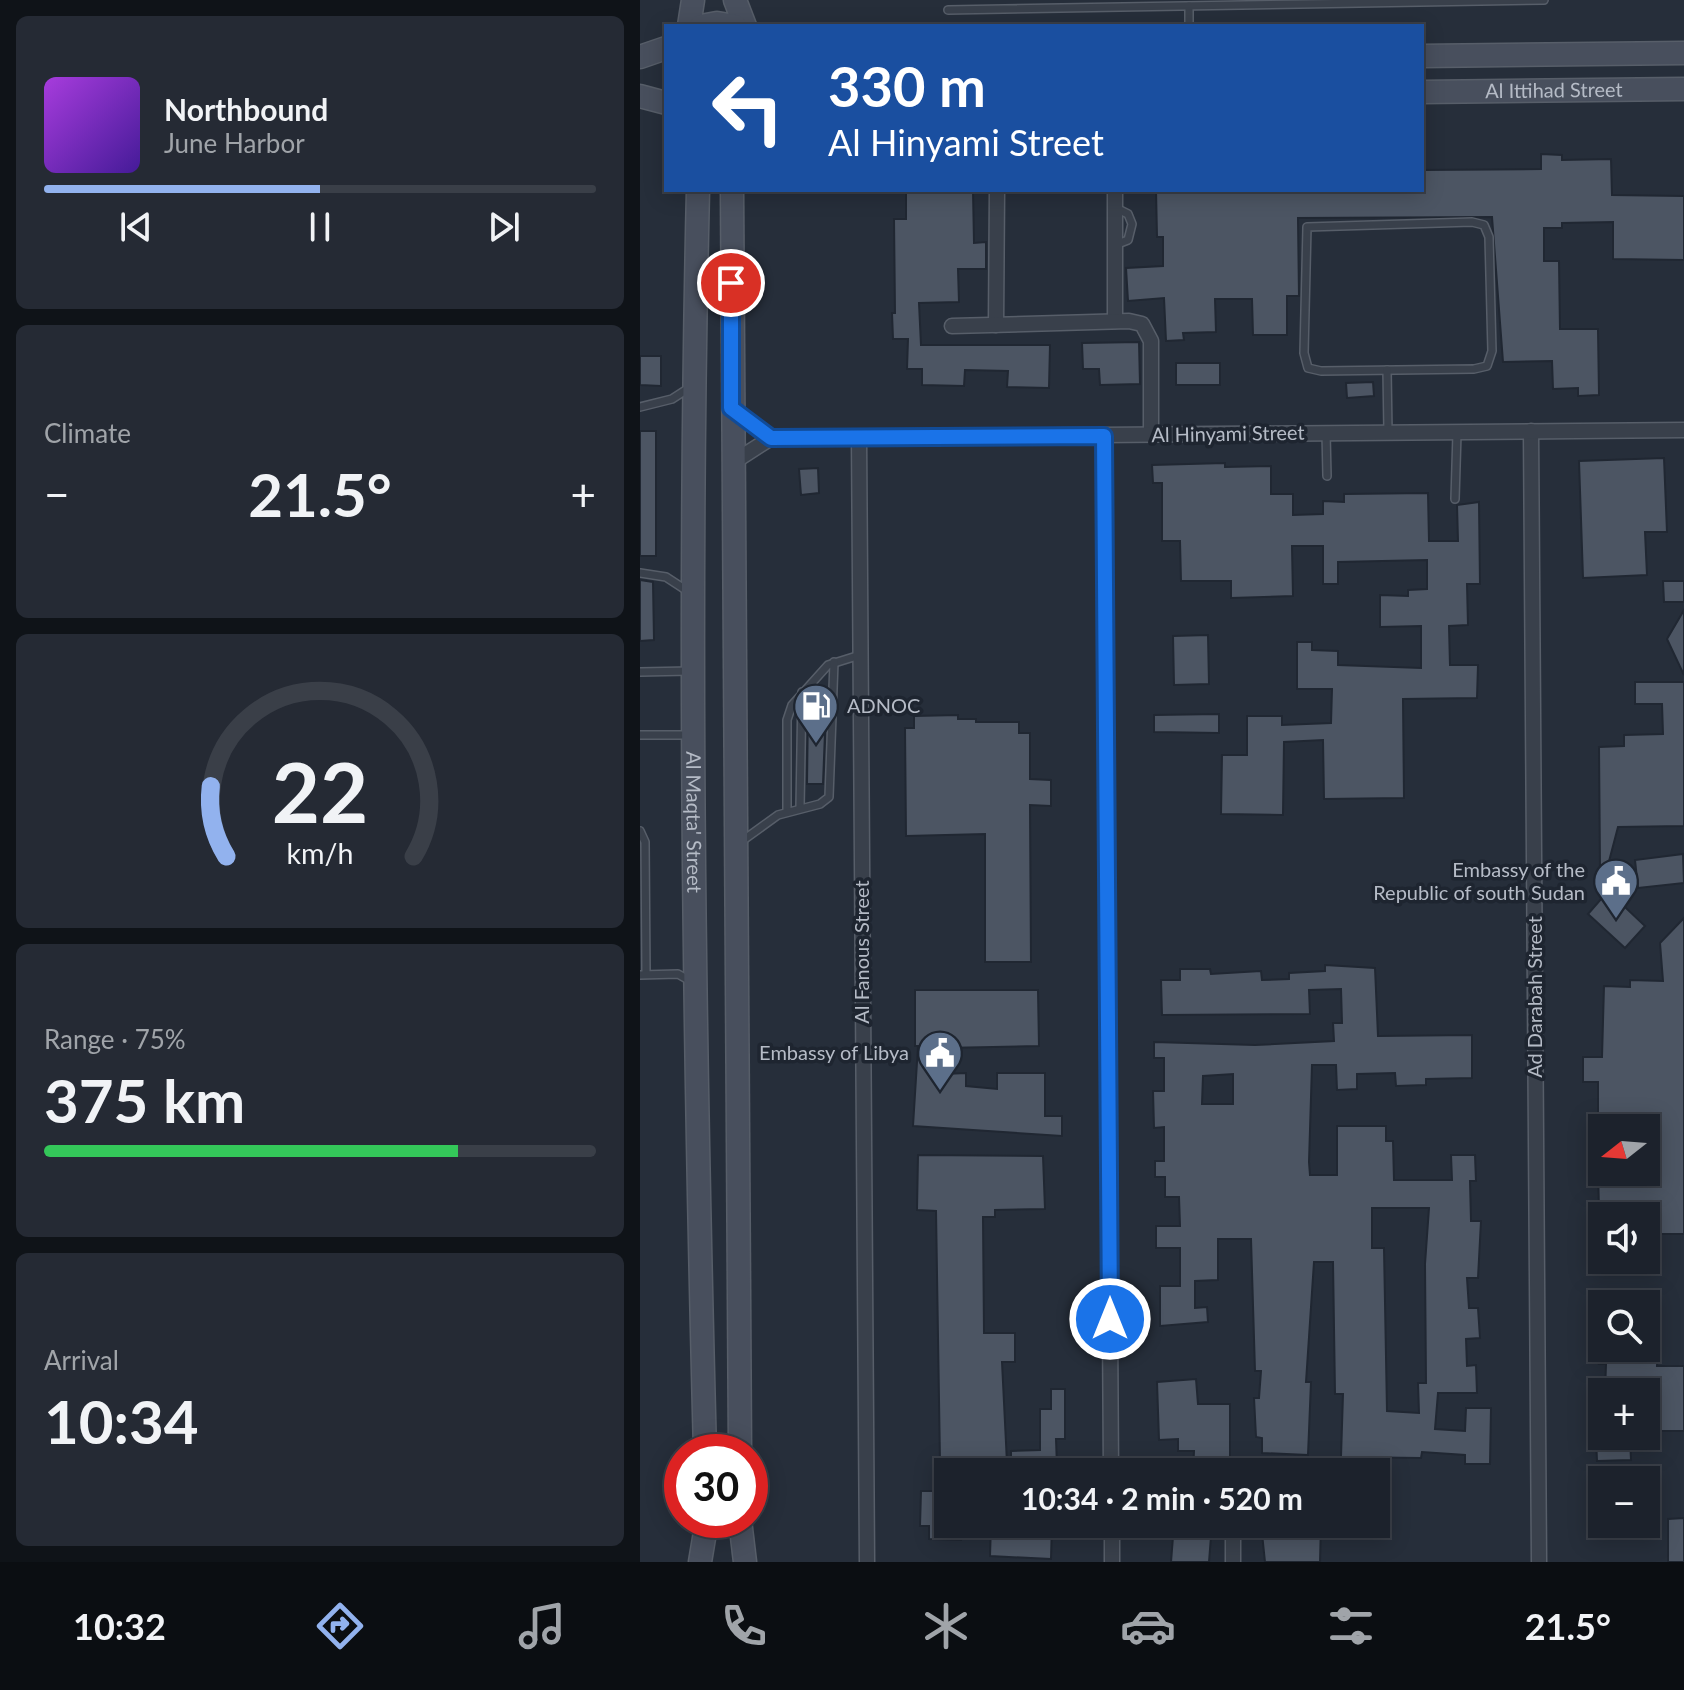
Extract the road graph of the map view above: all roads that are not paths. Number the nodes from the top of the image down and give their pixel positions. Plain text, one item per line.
1 (693, 0) edge
2 (735, 0) edge
3 (1544, 0) edge
4 (1189, 6) junction
5 (948, 10) dead end
6 (689, 24) edge
7 (744, 24) edge
8 (1189, 24) edge
9 (664, 49) edge
10 (1684, 53) edge
11 (1424, 56) edge
12 (640, 57) edge
13 (1660, 89) junction
14 (1684, 89) edge
15 (1424, 92) edge
16 (640, 96) edge
17 (1684, 96) edge
18 (664, 102) edge
19 (698, 192) edge
20 (732, 192) edge
21 (997, 192) edge
22 (1115, 192) edge
23 (1115, 321) junction
24 (996, 325) junction
25 (952, 326) dead end
26 (1387, 370) junction
27 (693, 384) junction
28 (640, 407) edge
29 (731, 408) junction
30 (1457, 430) junction
31 (1684, 430) edge
32 (1531, 431) junction
33 (1388, 432) junction
34 (1326, 433) junction
35 (1151, 435) junction
36 (1104, 436) junction
37 (859, 437) junction
38 (771, 438) junction
39 (731, 464) junction
40 (1327, 476) dead end
41 (1455, 499) dead end
42 (640, 573) edge
43 (692, 594) junction
44 (860, 655) junction
45 (834, 662) junction
46 (692, 671) junction
47 (640, 672) edge
48 (802, 692) junction
49 (640, 735) edge
50 (692, 735) junction
51 (800, 808) junction
52 (787, 811) junction
53 (640, 831) edge
54 (735, 848) junction
55 (643, 974) edge
56 (693, 983) junction
57 (705, 1434) edge
58 (740, 1434) edge
59 (1111, 1458) edge
60 (704, 1538) edge
61 (742, 1538) edge
62 (1112, 1538) edge
63 (1233, 1540) dead end
64 (700, 1562) edge
65 (745, 1562) edge
66 (867, 1562) edge
67 (1112, 1562) edge
68 (1233, 1562) edge
69 (1539, 1562) edge

1 - 6 street
2 - 7 street
3 - 4 lane
4 - 5 lane
4 - 8 lane
9 - 12 street
10 - 11 street, Al Ittihad Street
13 - 14 street, Al Ittihad Street
13 - 15 street, Al Ittihad Street
13 - 17 street
16 - 18 street
19 - 27 street, Al Maqta' Street
20 - 29 street, Al Maqta' Street
21 - 24 street
22 - 23 street
23 - 24 street
23 - 35 street
24 - 25 street
26 - 26 lane
26 - 33 lane
27 - 28 lane
27 - 43 street, Al Maqta' Street
29 - 38 street
29 - 39 street, Al Maqta' Street
30 - 32 street, Al Hinyami Street
30 - 33 street, Al Hinyami Street
30 - 41 lane
31 - 32 street, Al Hinyami Street
32 - 69 street, Ad Darabah Street
33 - 34 street, Al Hinyami Street
34 - 35 street, Al Hinyami Street
34 - 40 lane
35 - 36 street, Al Hinyami Street
36 - 37 street, Al Hinyami Street
36 - 59 street
37 - 38 street, Al Hinyami Street
37 - 44 street, Al Fanous Street
38 - 39 street
39 - 54 street, Al Maqta' Street
42 - 43 lane
43 - 46 street, Al Maqta' Street
44 - 45 lane
44 - 66 street, Al Fanous Street
45 - 48 lane
45 - 51 lane
46 - 47 lane
46 - 50 street, Al Maqta' Street
48 - 51 lane
48 - 52 lane
49 - 50 lane
50 - 56 street, Al Maqta' Street
51 - 52 lane
52 - 54 lane
53 - 55 lane
54 - 58 street, Al Maqta' Street
55 - 56 lane
56 - 57 street, Al Maqta' Street
60 - 64 street
61 - 65 street
62 - 67 street
63 - 68 street

